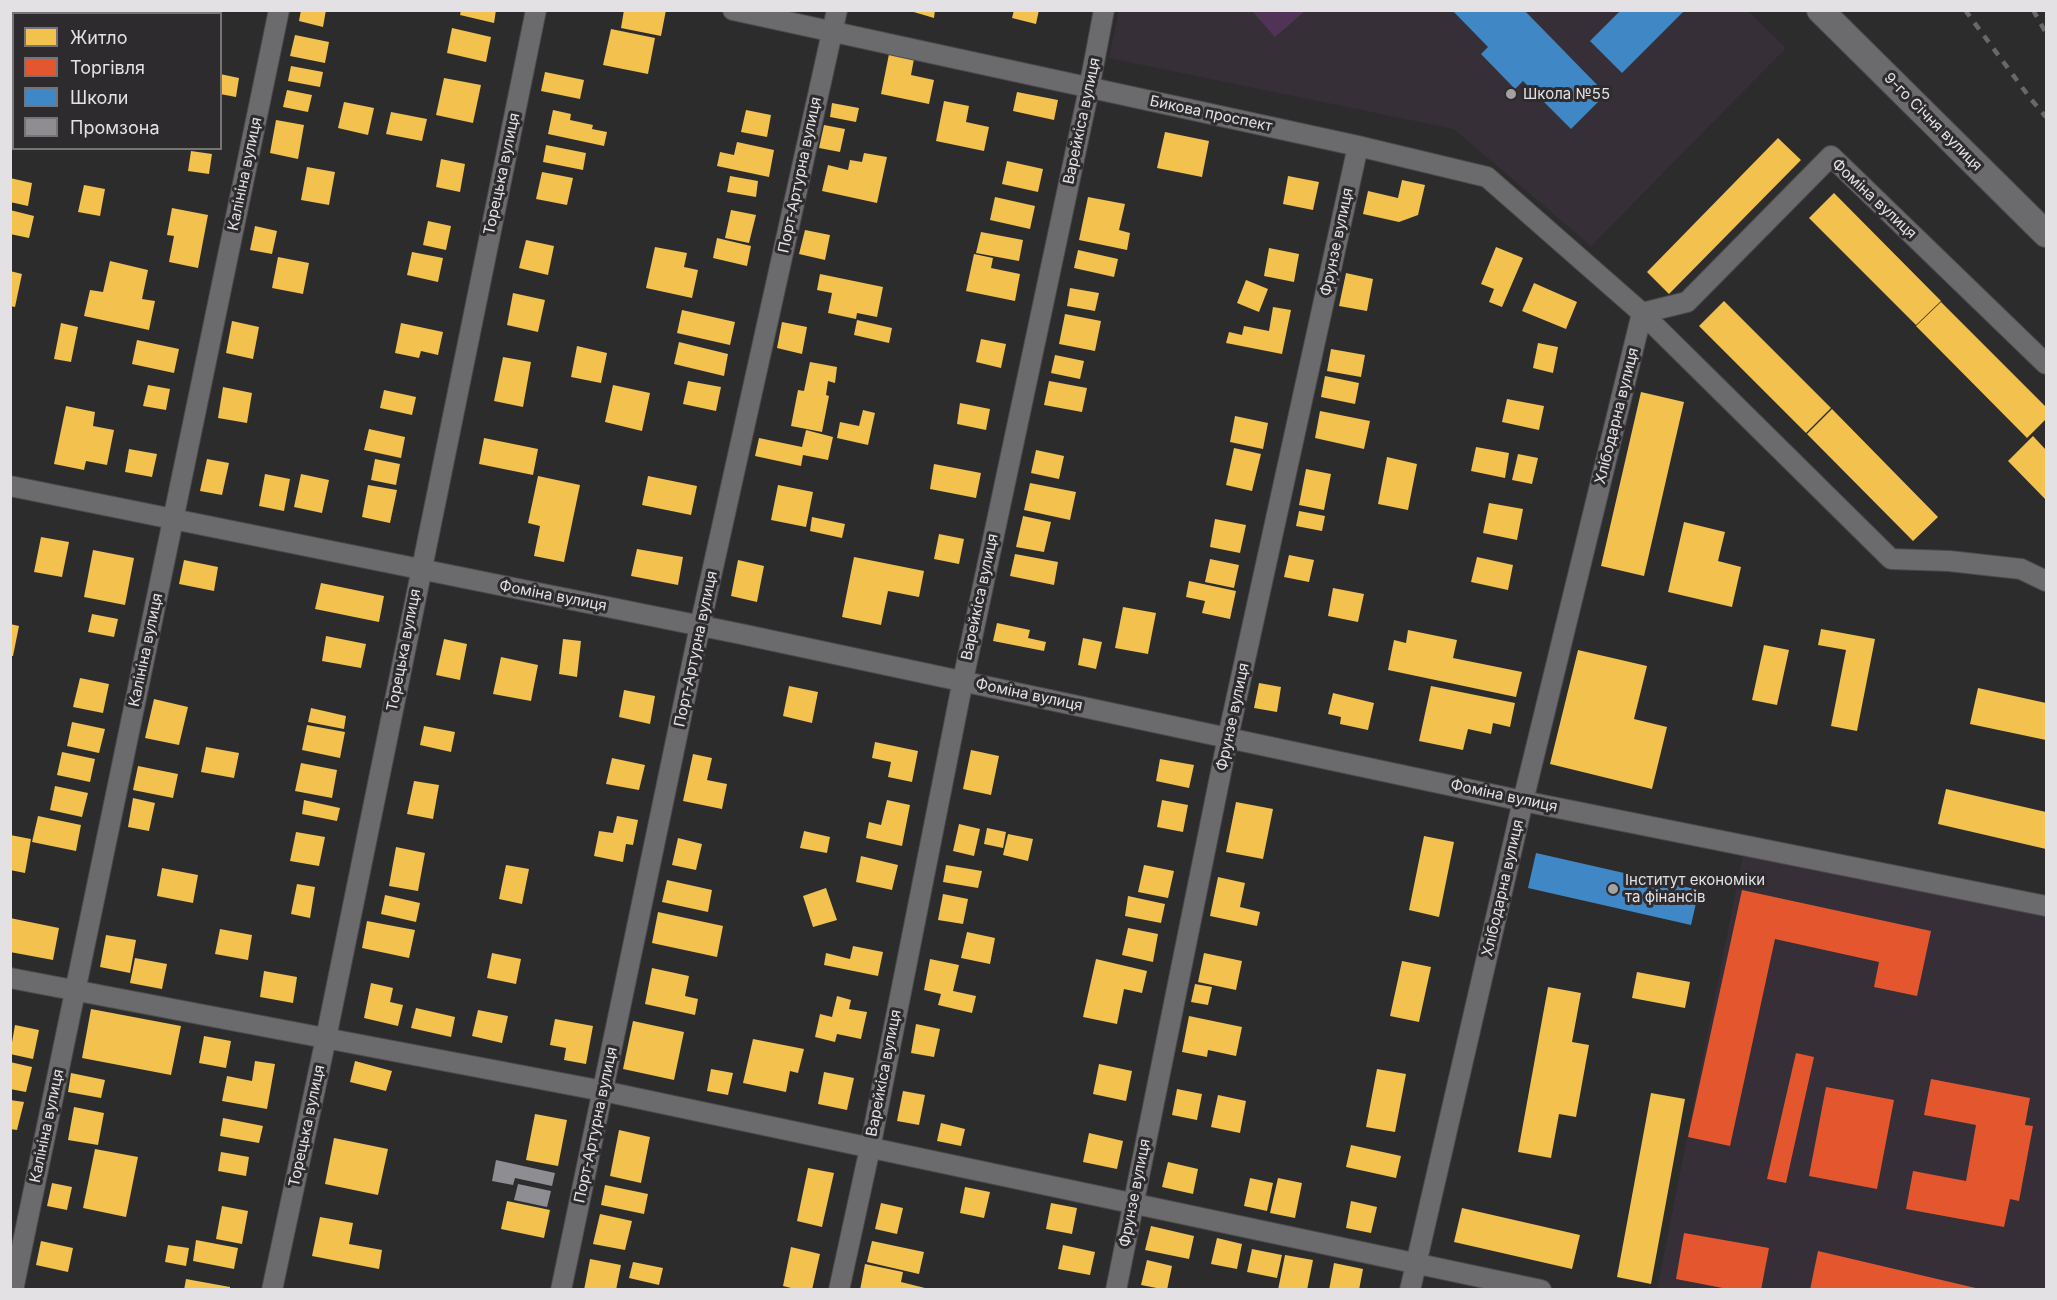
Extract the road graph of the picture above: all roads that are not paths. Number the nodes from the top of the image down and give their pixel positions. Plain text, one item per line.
1 (279, 10) edge
2 (536, 10) edge
3 (733, 10) edge
4 (837, 10) edge
5 (1104, 10) edge
6 (1820, 10) edge
7 (831, 33) junction
8 (1089, 88) junction
9 (1358, 146) junction
10 (2046, 234) edge
11 (1642, 313) junction
12 (2046, 364) edge
13 (10, 486) edge
14 (173, 519) junction
15 (420, 569) junction
16 (2046, 581) edge
17 (700, 626) junction
18 (963, 680) junction
19 (1228, 738) junction
20 (1523, 801) junction
21 (2046, 906) edge
22 (10, 978) edge
23 (75, 990) junction
24 (326, 1038) junction
25 (603, 1091) junction
26 (870, 1148) junction
27 (1132, 1204) junction
28 (1415, 1262) junction
29 (13, 1290) edge
30 (272, 1290) edge
31 (561, 1290) edge
32 (839, 1290) edge
33 (1116, 1290) edge
34 (1410, 1290) edge
35 (1540, 1290) edge

1 - 14 street, Калініна вулиця
2 - 15 street, Торецька вулиця
3 - 7 street, Бикова проспект
4 - 7 street, Порт-Артурна вулиця
5 - 8 street, Варейкіса вулиця
6 - 10 street, 9-го Січня вулиця
7 - 8 street, Бикова проспект
7 - 17 street, Порт-Артурна вулиця
8 - 9 street, Бикова проспект
8 - 18 street, Варейкіса вулиця
9 - 11 street, Бикова проспект
9 - 19 street, Фрунзе вулиця
11 - 12 street, Фоміна вулиця
11 - 16 street, Бикова проспект
11 - 20 street, Хлібодарна вулиця
13 - 14 street, Фоміна вулиця
14 - 15 street, Фоміна вулиця
14 - 23 street, Калініна вулиця
15 - 17 street, Фоміна вулиця
15 - 24 street, Торецька вулиця
17 - 18 street, Фоміна вулиця
17 - 25 street, Порт-Артурна вулиця
18 - 19 street, Фоміна вулиця
18 - 26 street, Варейкіса вулиця
19 - 20 street, Фоміна вулиця
19 - 27 street, Фрунзе вулиця
20 - 21 street, Фоміна вулиця
20 - 28 street, Хлібодарна вулиця
22 - 23 street
23 - 24 street
23 - 29 street, Калініна вулиця
24 - 25 street
24 - 30 street, Торецька вулиця
25 - 26 street
25 - 31 street, Порт-Артурна вулиця
26 - 27 street
26 - 32 street, Варейкіса вулиця
27 - 28 street
27 - 33 street, Фрунзе вулиця
28 - 34 street, Хлібодарна вулиця
28 - 35 street

